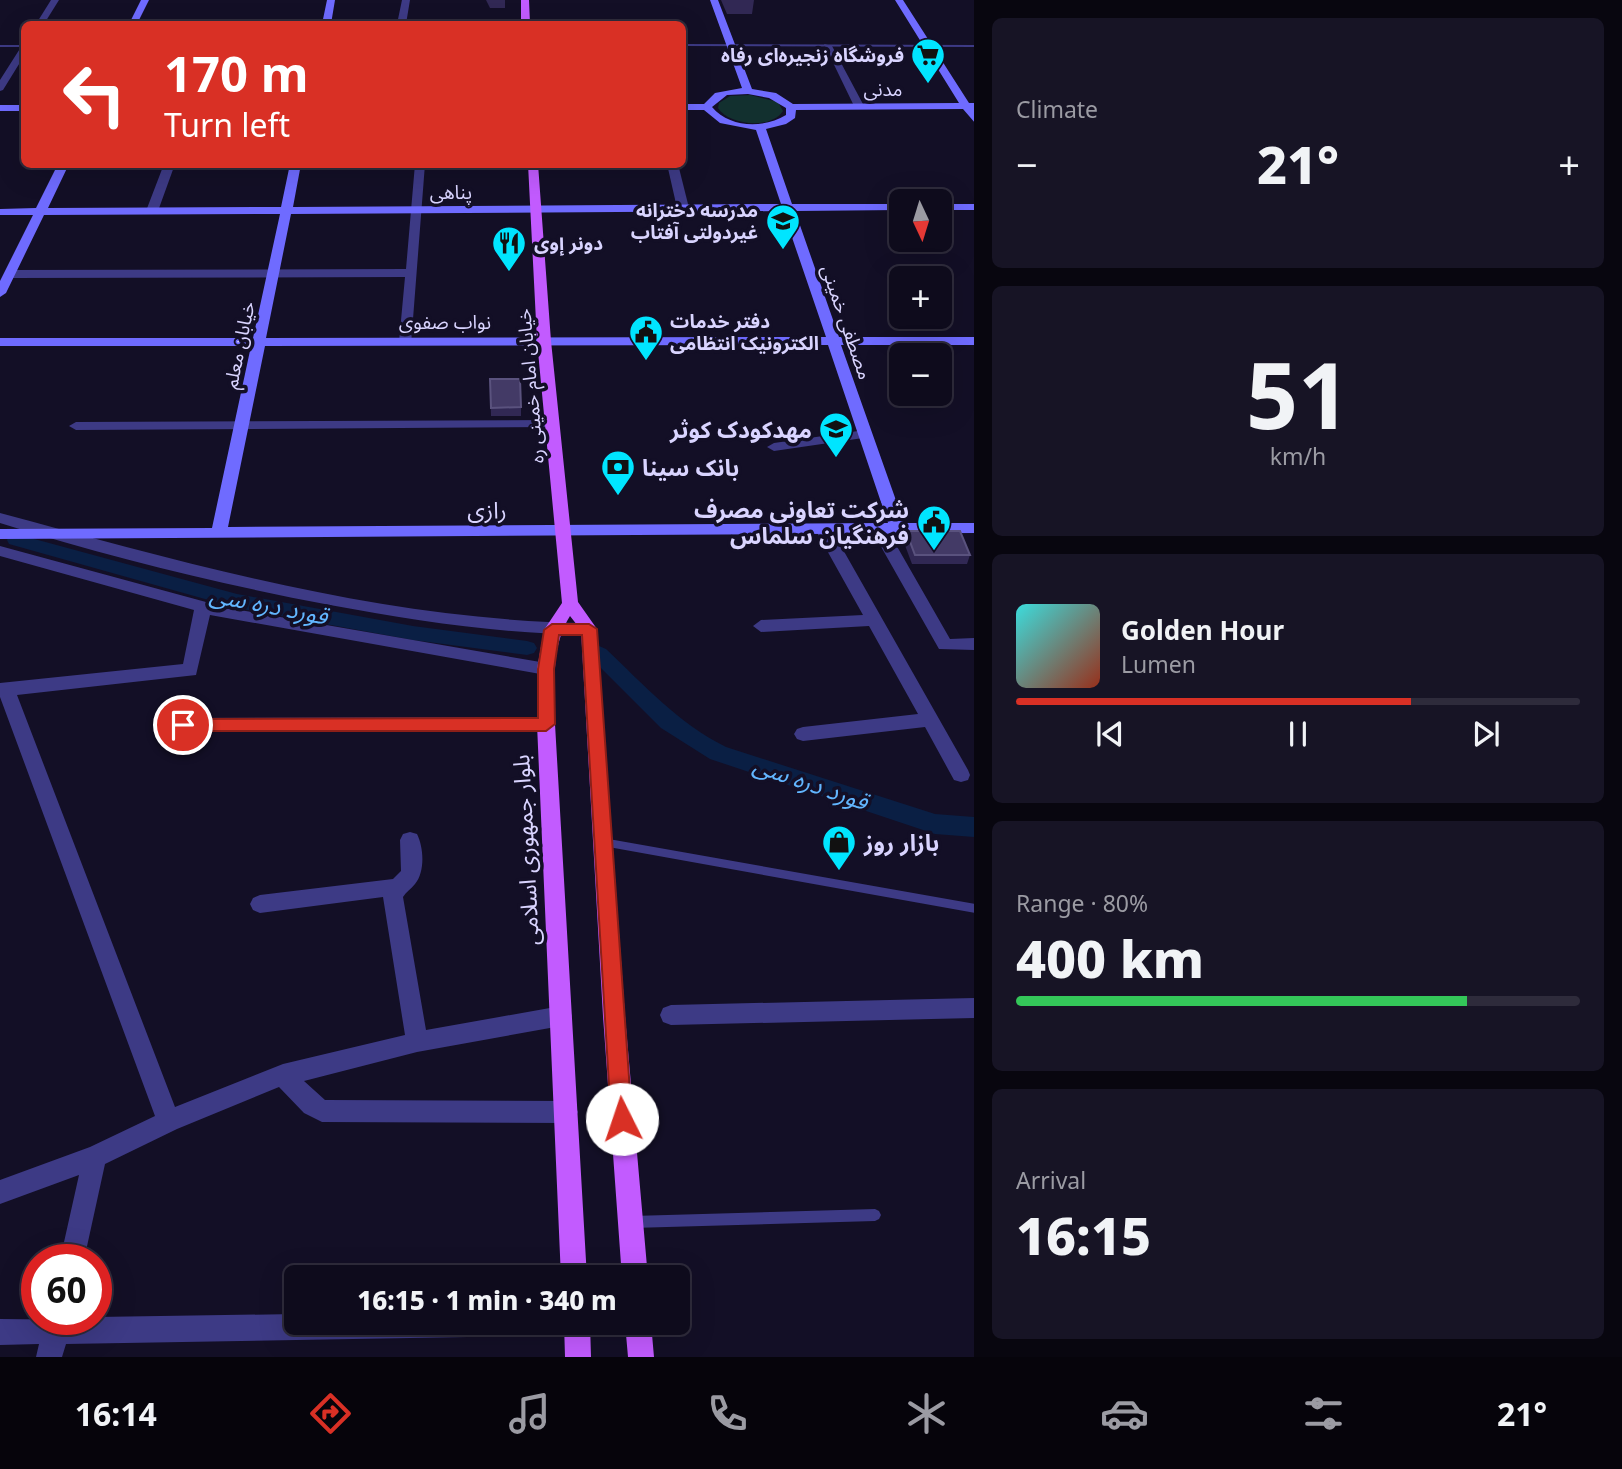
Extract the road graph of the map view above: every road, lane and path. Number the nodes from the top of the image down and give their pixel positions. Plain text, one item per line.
1 (55, 0) edge
2 (145, 0) edge
3 (331, 0) edge
4 (405, 0) edge
5 (526, 0) edge
6 (715, 0) edge
7 (899, 0) edge
8 (42, 21) edge
9 (134, 21) edge
10 (327, 21) edge
11 (402, 21) edge
12 (526, 21) edge
13 (686, 45) edge
14 (731, 45) junction
15 (0, 46) edge
16 (827, 46) junction
17 (928, 46) junction
18 (974, 46) edge
19 (21, 47) edge
20 (21, 52) edge
21 (0, 88) edge
22 (748, 91) junction
23 (859, 106) junction
24 (970, 106) edge
25 (686, 107) edge
26 (707, 107) junction
27 (792, 107) junction
28 (0, 108) edge
29 (21, 108) edge
30 (760, 127) junction
31 (62, 168) edge
32 (168, 168) edge
33 (295, 168) edge
34 (420, 168) edge
35 (533, 168) edge
36 (673, 168) edge
37 (889, 207) edge
38 (952, 207) edge
39 (974, 207) edge
40 (683, 208) junction
41 (788, 208) junction
42 (536, 209) junction
43 (287, 210) junction
44 (415, 210) junction
45 (152, 211) junction
46 (0, 212) edge
47 (40, 212) junction
48 (274, 273) junction
49 (411, 273) junction
50 (9, 274) junction
51 (0, 293) edge
52 (544, 341) junction
53 (974, 341) edge
54 (0, 342) edge
55 (259, 342) junction
56 (407, 342) junction
57 (834, 342) junction
58 (552, 424) junction
59 (242, 425) junction
60 (76, 426) dead end
61 (865, 434) junction
62 (774, 447) dead end
63 (0, 518) edge
64 (974, 528) edge
65 (823, 529) junction
66 (879, 529) junction
67 (898, 529) junction
68 (565, 531) junction
69 (219, 533) junction
70 (0, 534) edge
71 (50, 534) junction
72 (0, 551) edge
73 (570, 603) junction
74 (203, 607) junction
75 (875, 620) junction
76 (761, 626) dead end
77 (589, 629) junction
78 (552, 630) junction
79 (974, 644) edge
80 (546, 669) junction
81 (3, 690) edge
82 (930, 720) junction
83 (546, 724) junction
84 (183, 725) dead end
85 (803, 734) dead end
86 (961, 775) dead end
87 (410, 839) dead end
88 (603, 842) junction
89 (396, 887) junction
90 (260, 904) dead end
91 (974, 909) edge
92 (974, 1008) edge
93 (671, 1015) dead end
94 (561, 1016) junction
95 (417, 1042) junction
96 (283, 1075) junction
97 (566, 1112) junction
98 (169, 1121) junction
99 (95, 1157) junction
100 (0, 1192) edge
101 (875, 1215) dead end
102 (630, 1222) junction
103 (76, 1244) edge
104 (573, 1265) edge
105 (634, 1265) edge
106 (284, 1324) edge
107 (112, 1325) edge
108 (21, 1329) edge
109 (0, 1332) edge
110 (54, 1335) edge
111 (578, 1335) edge
112 (639, 1335) edge
113 (49, 1357) edge
114 (579, 1357) edge
115 (641, 1357) edge

1 - 8 street
2 - 9 street
3 - 10 street
4 - 11 street
5 - 12 main road
6 - 14 street
7 - 17 street
13 - 14 lane
14 - 16 lane
14 - 22 street
15 - 19 lane
16 - 17 lane
16 - 23 street
17 - 18 lane
17 - 24 street
20 - 21 street
22 - 26 street
22 - 27 street
23 - 24 street, مدنی
23 - 27 street, مدنی
25 - 26 street
26 - 30 street
27 - 30 street
28 - 29 street
30 - 41 street, مصطفی خمینی
31 - 47 street
32 - 45 street
33 - 43 street, خیابان معلم
34 - 44 street
35 - 42 main road, خیابان امام خمینی ره
36 - 40 street
37 - 41 street, پناهی
38 - 39 street
40 - 41 street, پناهی
40 - 42 street, پناهی
41 - 57 street, مصطفی خمینی
42 - 44 street, پناهی
42 - 52 main road, خیابان امام خمینی ره
43 - 44 street, پناهی
43 - 45 street, پناهی
43 - 48 street, خیابان معلم
44 - 49 street
45 - 47 street, پناهی
46 - 47 street, پناهی
47 - 50 street
48 - 49 street
48 - 50 street
48 - 55 street, خیابان معلم
49 - 56 street
50 - 51 street
52 - 56 street, نواب صفوی
52 - 57 street, نواب صفوی
52 - 58 main road, خیابان امام خمینی ره
53 - 57 street, نواب صفوی
54 - 55 street, نواب صفوی
55 - 56 street, نواب صفوی
55 - 59 street, خیابان معلم
57 - 61 street, مصطفی خمینی
58 - 59 street
58 - 68 main road, خیابان امام خمینی ره
59 - 60 street
59 - 69 street, خیابان معلم
61 - 62 street
61 - 67 street, مصطفی خمینی
63 - 71 street
64 - 67 street, رازی
65 - 66 street, رازی
65 - 68 street, رازی
65 - 75 street
66 - 67 street, رازی
66 - 79 street
68 - 69 street, رازی
68 - 73 main road, خیابان امام خمینی ره
69 - 71 street, رازی
70 - 71 street, رازی
71 - 78 street
72 - 74 street
73 - 77 main road
73 - 78 main road, بلوار جمهوری اسلامی
74 - 80 street
74 - 81 street
75 - 76 street
75 - 82 street
77 - 78 street
77 - 88 main road
78 - 80 main road, بلوار جمهوری اسلامی
80 - 83 main road, بلوار جمهوری اسلامی
81 - 98 street
82 - 85 street
82 - 86 street
83 - 84 street
83 - 94 main road, بلوار جمهوری اسلامی
87 - 89 street
88 - 91 lane
88 - 102 main road
89 - 90 street
89 - 95 street
92 - 93 street
94 - 95 street
94 - 97 main road, بلوار جمهوری اسلامی
95 - 96 street
96 - 97 street
96 - 98 street
97 - 104 main road, بلوار جمهوری اسلامی
98 - 99 street
99 - 100 street
99 - 103 street
101 - 102 lane
102 - 105 main road
106 - 107 street
108 - 109 street
110 - 113 street
111 - 114 main road
112 - 115 main road

